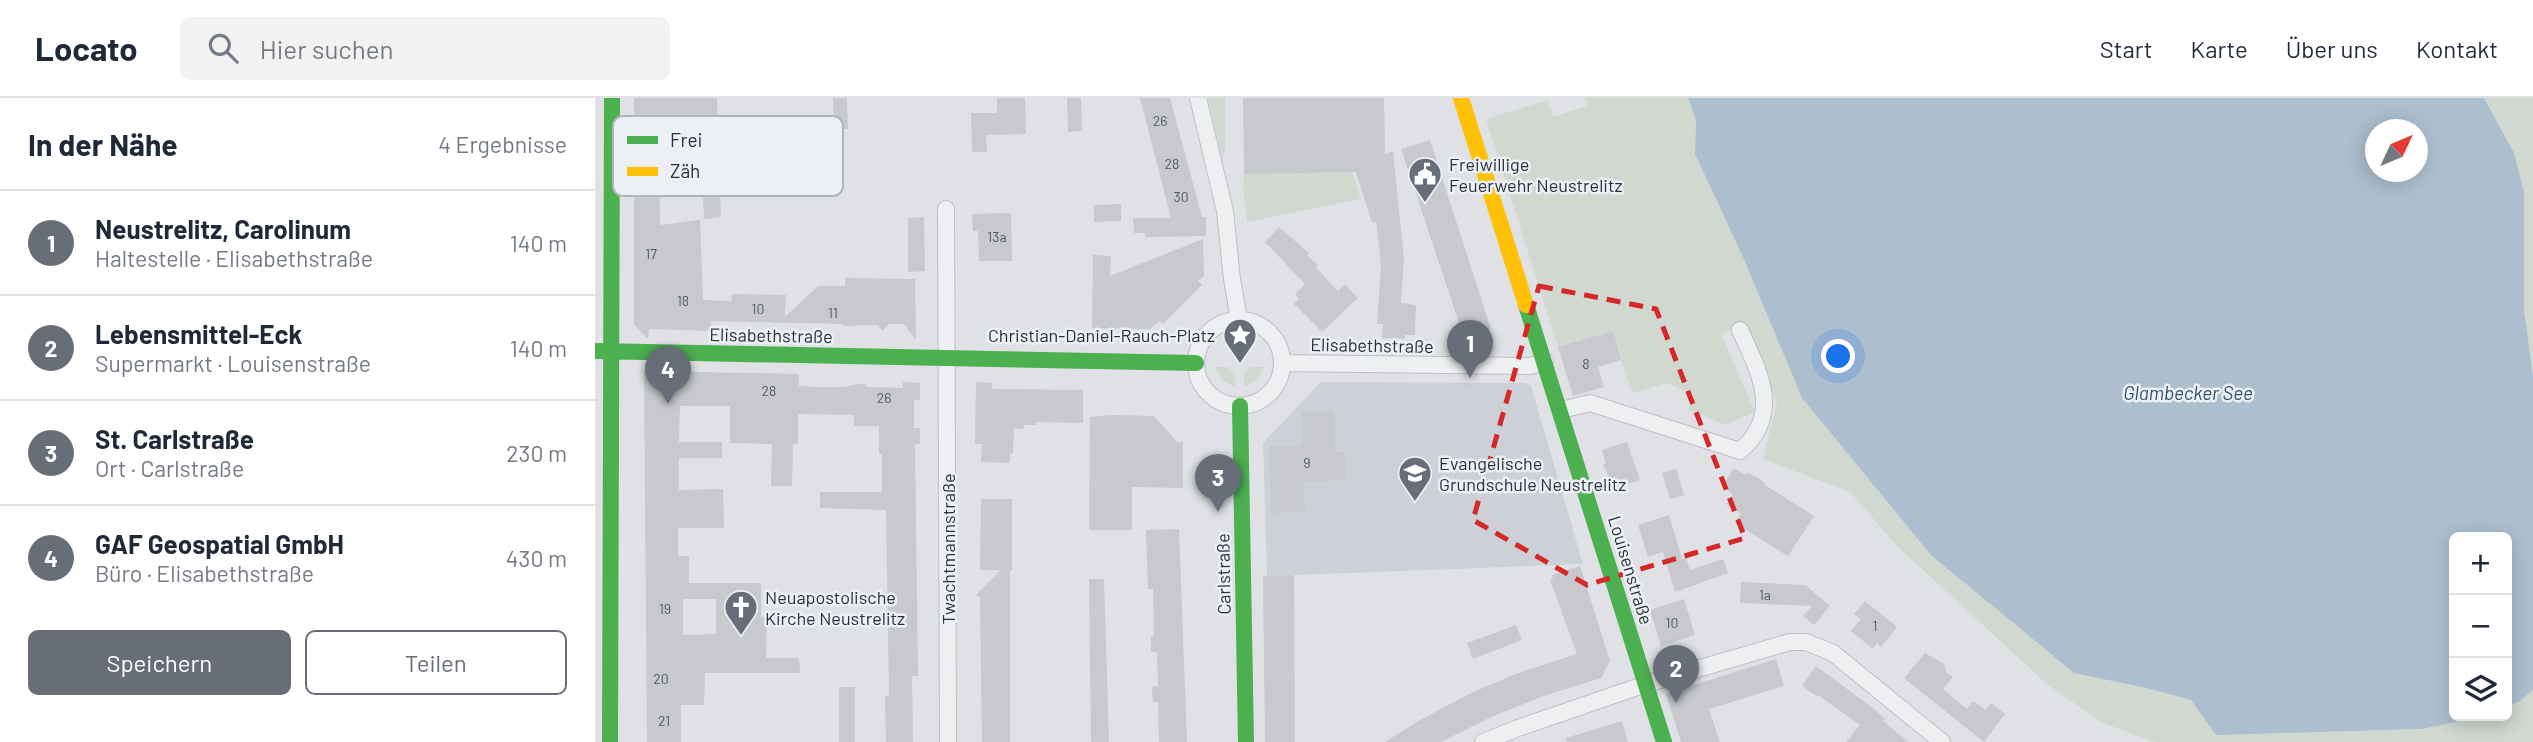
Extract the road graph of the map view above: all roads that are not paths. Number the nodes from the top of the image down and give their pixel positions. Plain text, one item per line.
1 (612, 98) edge
2 (1198, 98) edge
3 (1461, 98) edge
4 (946, 209) dead end
5 (1239, 320) junction
6 (1740, 330) dead end
7 (595, 351) edge
8 (612, 352) junction
9 (947, 356) junction
10 (1545, 361) junction
11 (1196, 363) junction
12 (1282, 363) junction
13 (1240, 406) junction
14 (1561, 410) junction
15 (603, 630) edge
16 (1646, 684) junction
17 (610, 742) edge
18 (948, 742) edge
19 (1246, 742) edge
20 (1483, 742) edge
21 (1664, 742) edge
22 (1942, 742) edge

1 - 8 street
2 - 5 street
3 - 10 street, Louisenstraße
4 - 9 street
5 - 11 street
5 - 12 street
6 - 14 street
7 - 8 street, Elisabethstraße
8 - 9 street, Elisabethstraße
8 - 15 street
9 - 11 street, Elisabethstraße
9 - 18 street, Twachtmannstraße
10 - 12 street, Elisabethstraße
10 - 14 street, Louisenstraße
11 - 13 street
12 - 13 street
13 - 19 street, Carlstraße
14 - 16 street, Louisenstraße
15 - 17 street
16 - 20 street
16 - 21 street, Louisenstraße
16 - 22 street

